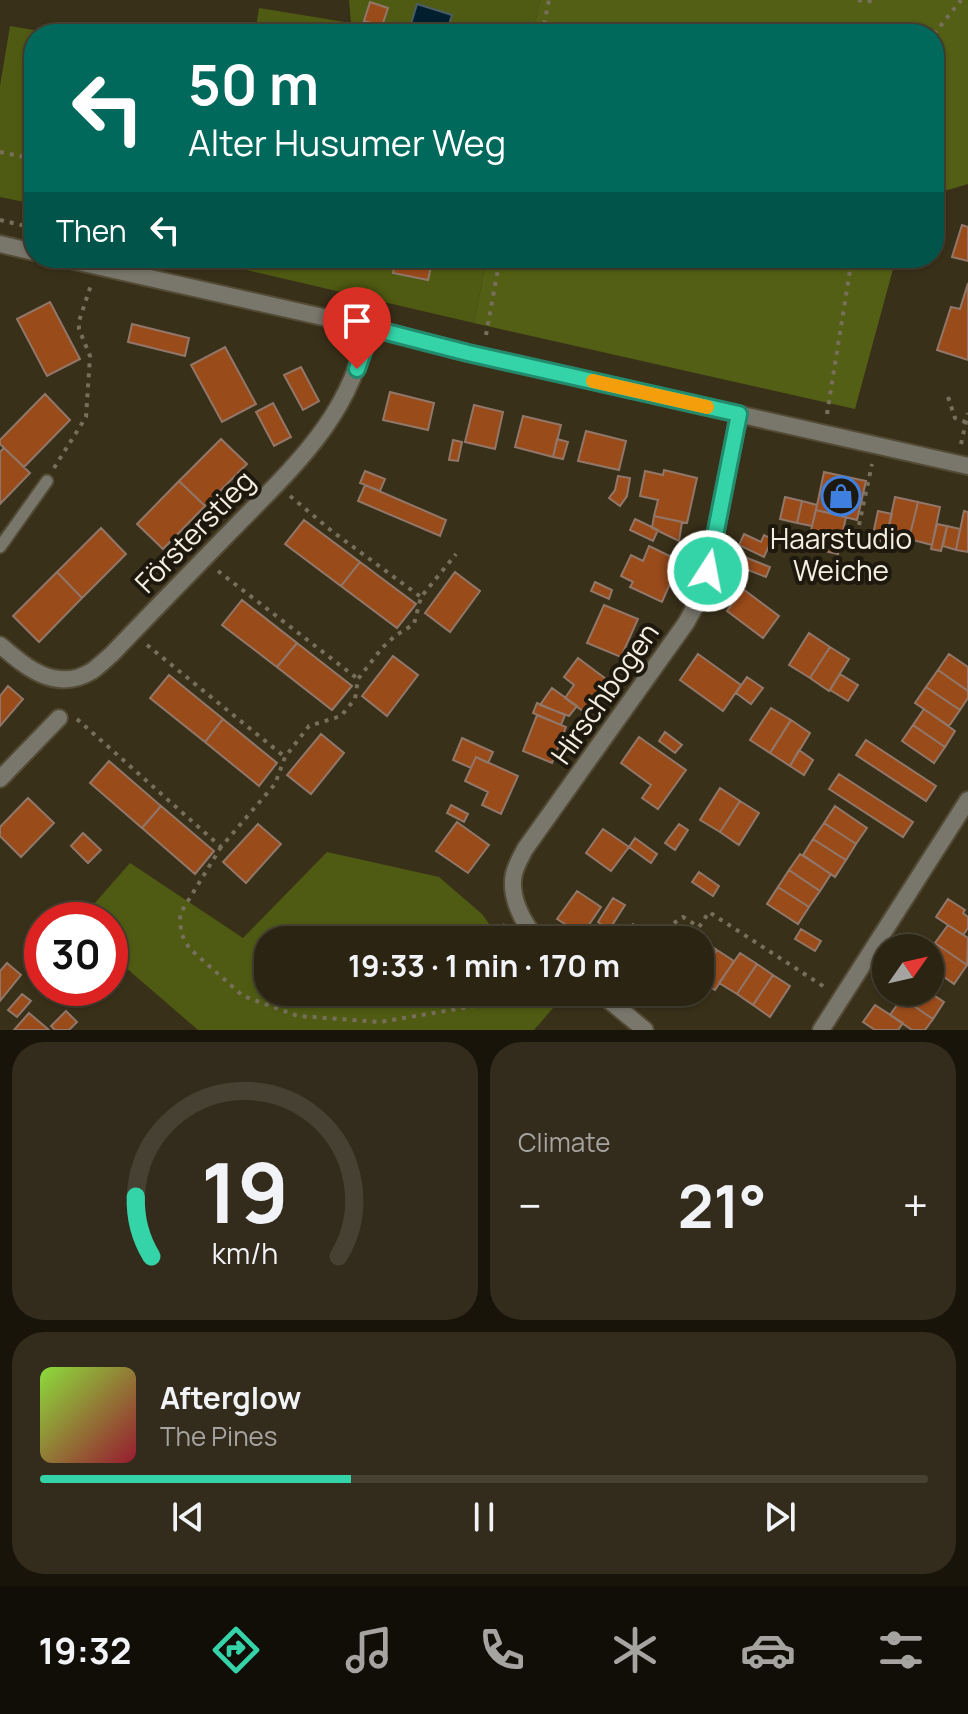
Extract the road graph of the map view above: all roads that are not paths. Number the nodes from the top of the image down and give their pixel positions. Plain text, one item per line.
1 (0, 244) edge
2 (24, 250) edge
3 (105, 268) edge
4 (367, 327) junction
5 (739, 414) junction
6 (968, 466) edge
7 (47, 481) road end
8 (0, 547) edge
9 (0, 645) edge
10 (59, 718) dead end
11 (0, 779) edge
12 (968, 800) edge
13 (528, 926) edge
14 (616, 1006) edge
15 (645, 1030) edge
16 (821, 1030) edge

1 - 2 street
3 - 4 street
4 - 5 street
4 - 9 street, Försterstieg
5 - 6 street
5 - 13 street, Hirschbogen
7 - 8 lane
10 - 11 street
12 - 16 street
14 - 15 street

